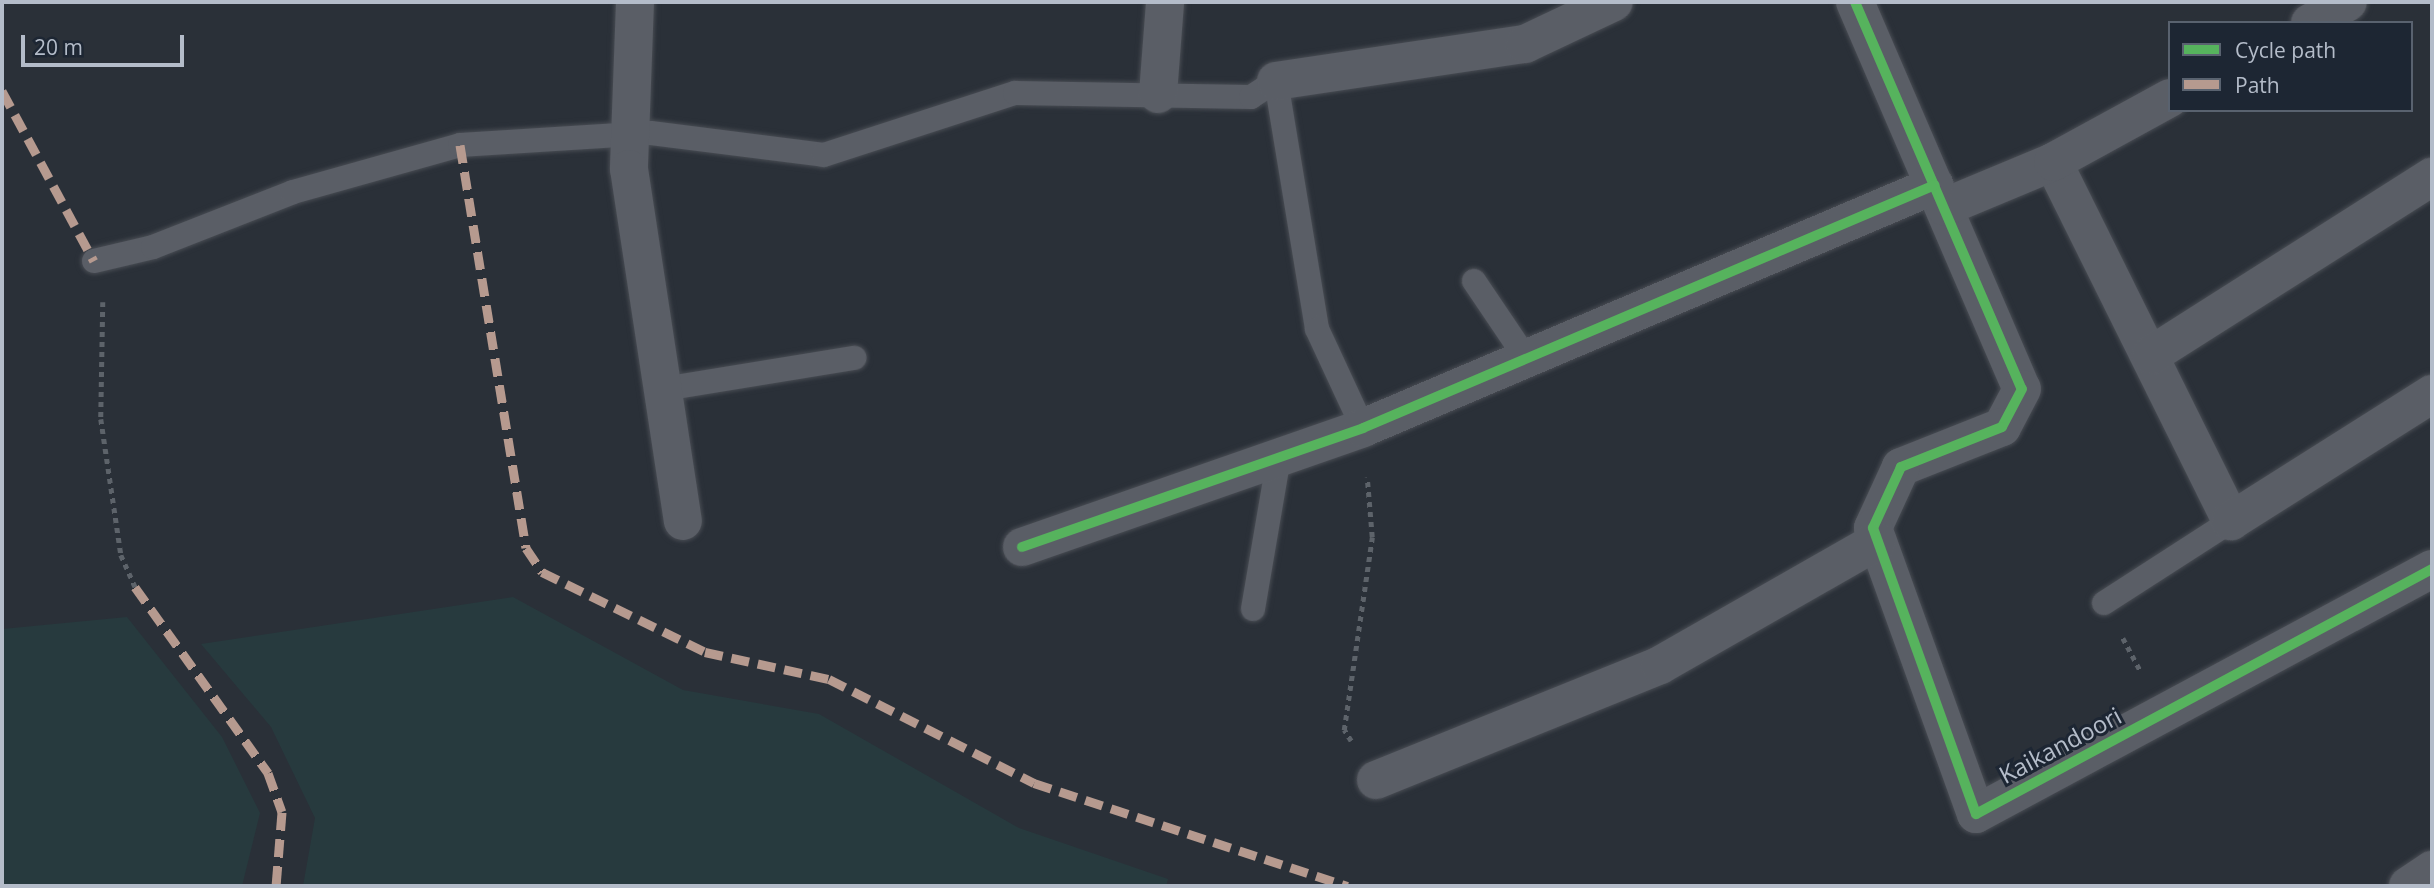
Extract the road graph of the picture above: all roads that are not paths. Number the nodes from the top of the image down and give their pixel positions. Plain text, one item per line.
1 (635, 2) edge
2 (1165, 2) edge
3 (1614, 2) edge
4 (1855, 2) edge
5 (2348, 2) edge
6 (2314, 21) edge
7 (1276, 81) junction
8 (1158, 94) junction
9 (2168, 100) edge
10 (629, 132) junction
11 (2053, 162) junction
12 (2432, 177) edge
13 (1940, 196) junction
14 (94, 261) road end
15 (1474, 282) dead end
16 (2151, 355) junction
17 (854, 358) dead end
18 (1526, 358) junction
19 (664, 389) junction
20 (2432, 394) edge
21 (1363, 428) junction
22 (1279, 457) junction
23 (683, 521) dead end
24 (2231, 521) junction
25 (1875, 534) junction
26 (1022, 547) dead end
27 (2432, 569) edge
28 (2104, 603) road end
29 (1253, 610) dead end
30 (1376, 780) dead end

1 - 10 street
2 - 8 street
3 - 7 street
4 - 13 street
5 - 6 street
7 - 8 lane
7 - 21 lane
8 - 10 lane
9 - 11 street
10 - 14 lane
10 - 19 street
11 - 13 street
11 - 16 street
12 - 16 street
13 - 18 street
13 - 25 street
15 - 18 lane
16 - 24 street
17 - 19 lane
18 - 21 street
19 - 23 street
20 - 24 street
21 - 22 street
22 - 26 street
22 - 29 lane
24 - 28 lane
25 - 27 street, Kaikandoori
25 - 30 street

